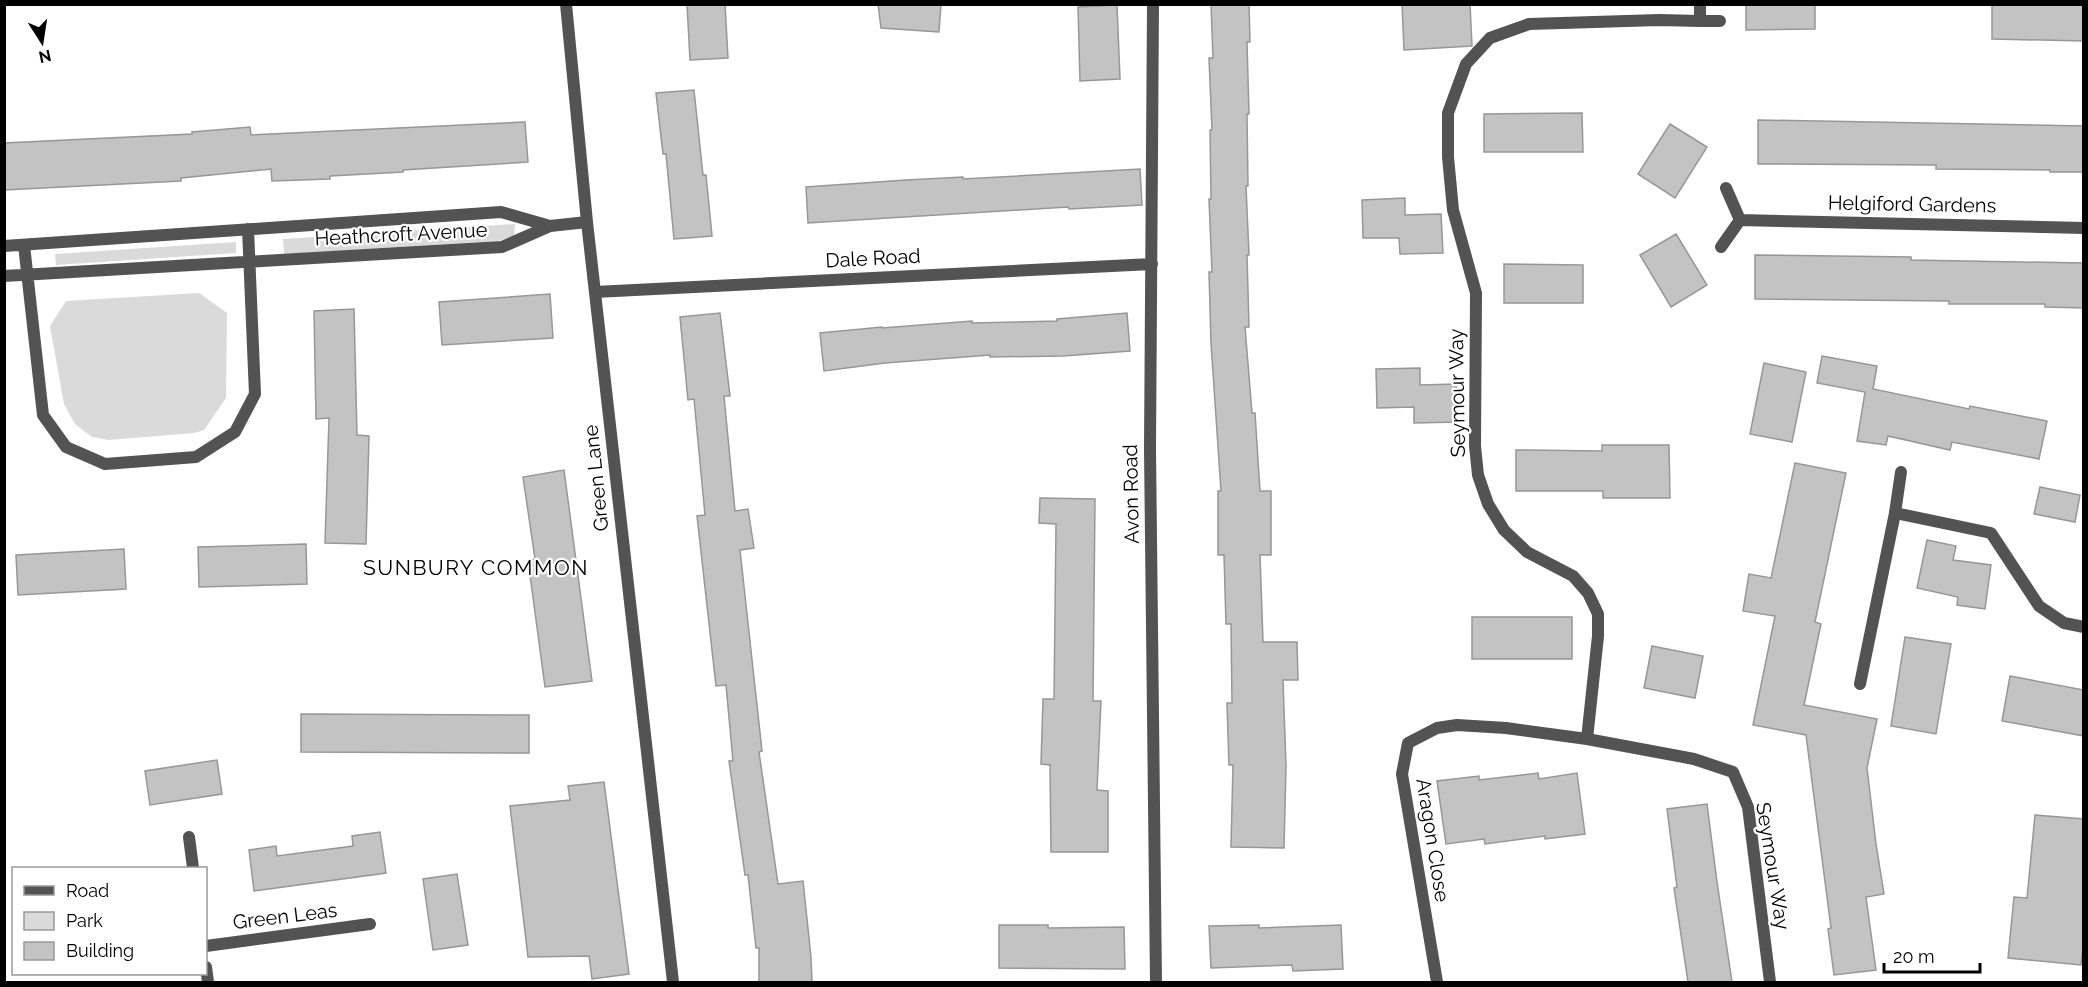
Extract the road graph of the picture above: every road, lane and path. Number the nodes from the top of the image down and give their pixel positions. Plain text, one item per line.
1 (566, 4) edge
2 (1153, 4) edge
3 (1700, 4) edge
4 (1700, 21) junction
5 (1720, 21) dead end
6 (1726, 188) dead end
7 (1740, 220) junction
8 (587, 222) junction
9 (550, 226) junction
10 (2084, 228) edge
11 (248, 230) junction
12 (24, 244) junction
13 (4, 246) edge
14 (1721, 247) dead end
15 (249, 262) junction
16 (1152, 264) junction
17 (28, 274) junction
18 (4, 276) edge
19 (595, 292) junction
20 (1901, 472) dead end
21 (1895, 513) junction
22 (2084, 627) edge
23 (1860, 684) dead end
24 (1587, 739) junction
25 (189, 837) dead end
26 (193, 867) edge
27 (370, 924) dead end
28 (207, 946) edge
29 (673, 982) edge
30 (1156, 982) edge
31 (1437, 982) edge
32 (1770, 982) edge

1 - 8 street, Green Lane
2 - 16 street, Avon Road
3 - 4 street
4 - 5 street, Seymour Way
4 - 24 street, Seymour Way
6 - 7 street
7 - 10 street, Helgiford Gardens
7 - 14 street
8 - 9 street, Heathcroft Avenue
8 - 19 street, Green Lane
9 - 11 street, Heathcroft Avenue
9 - 15 street, Heathcroft Avenue
11 - 12 street, Heathcroft Avenue
11 - 15 street
12 - 13 street, Heathcroft Avenue
12 - 17 street
15 - 17 street, Heathcroft Avenue
15 - 17 street
16 - 19 street, Dale Road
16 - 30 street, Avon Road
17 - 18 street, Heathcroft Avenue
19 - 29 street, Green Lane
20 - 21 street
21 - 22 street
21 - 23 street
24 - 31 street, Aragon Close
24 - 32 street, Seymour Way
25 - 26 street
27 - 28 street, Green Leas

